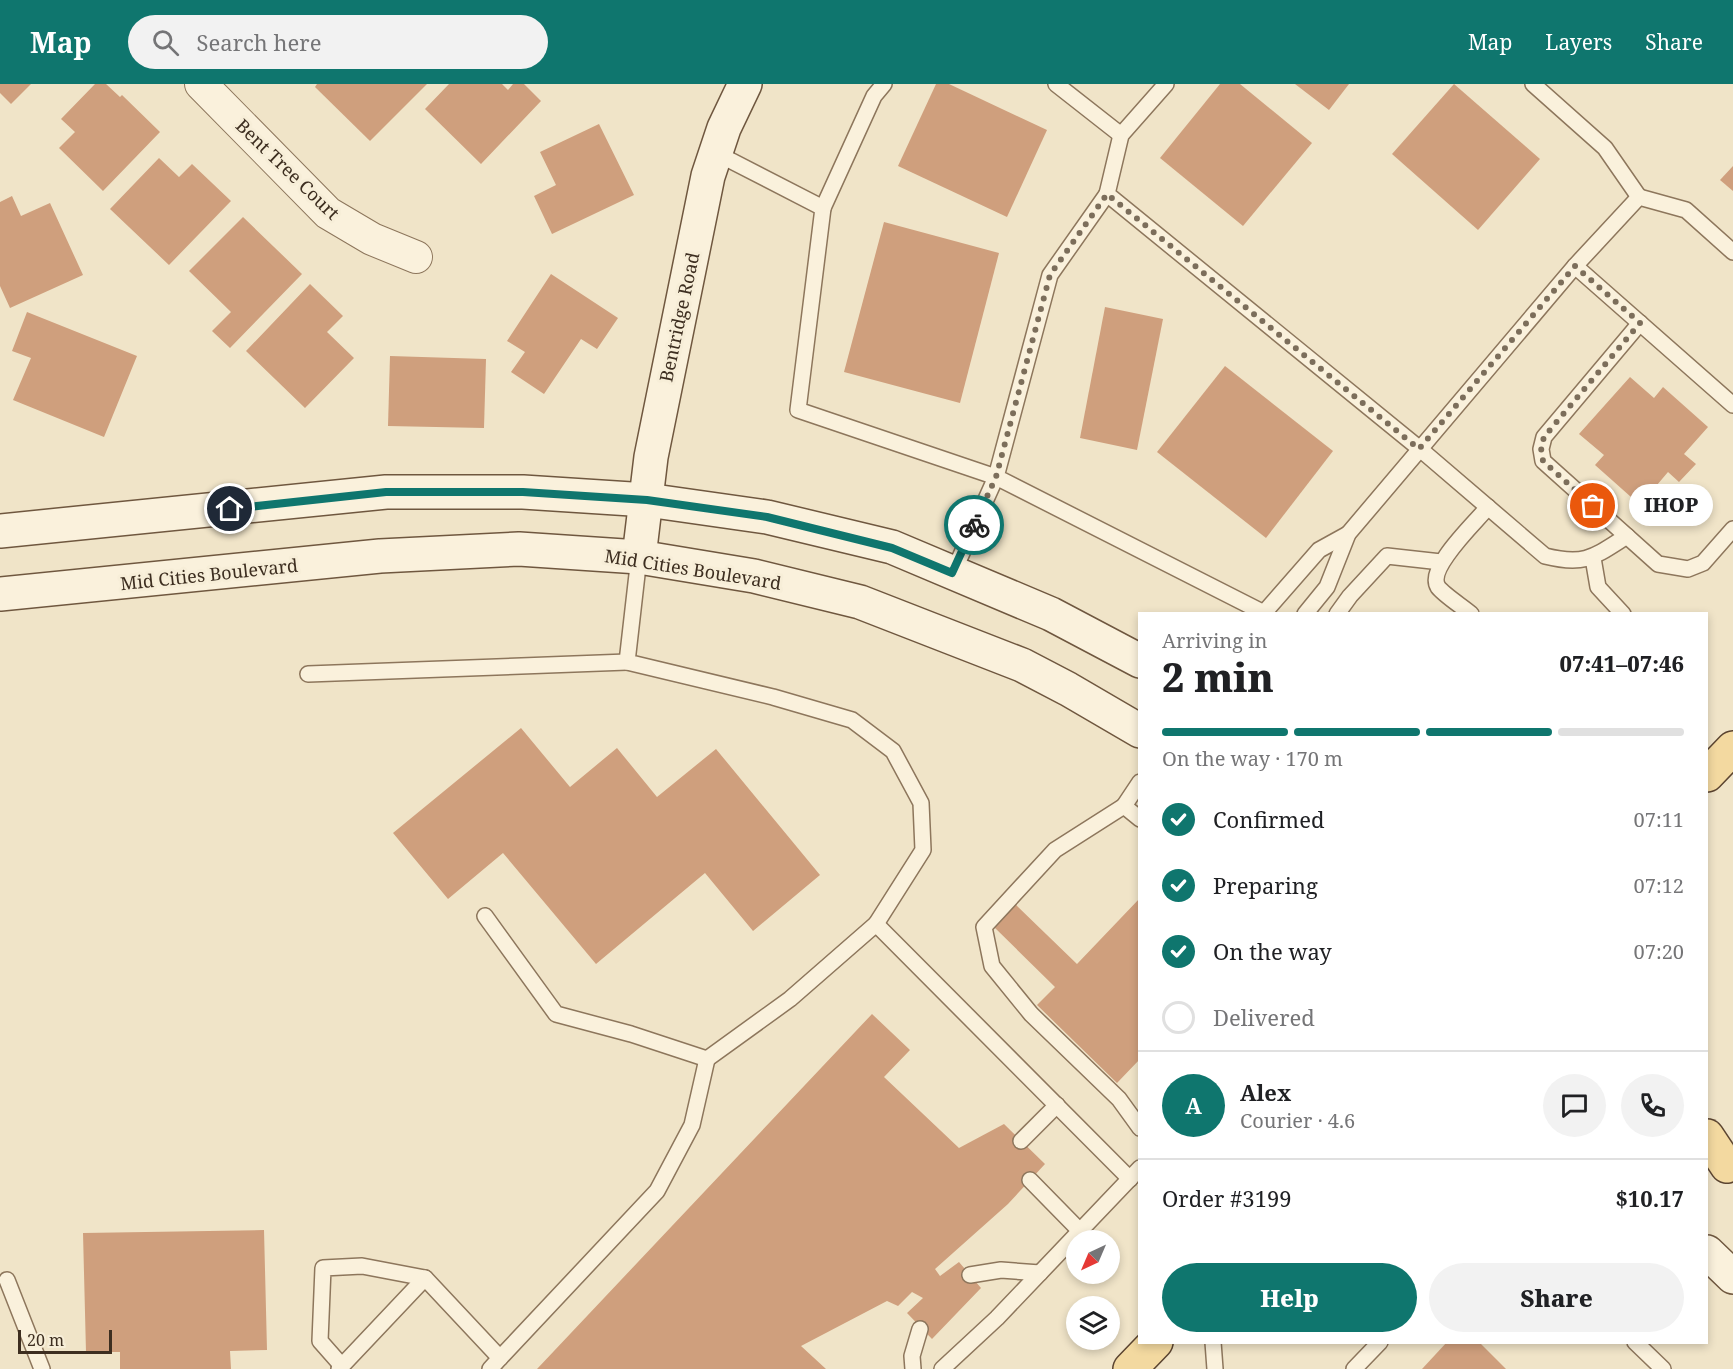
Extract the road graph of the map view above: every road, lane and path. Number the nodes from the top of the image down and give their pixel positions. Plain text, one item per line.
1 (201, 84) edge
2 (745, 84) edge
3 (884, 84) edge
4 (1056, 84) edge
5 (1166, 84) edge
6 (1533, 84) edge
7 (1122, 135) junction
8 (716, 153) junction
9 (1107, 194) junction
10 (1639, 197) junction
11 (823, 208) junction
12 (1733, 252) edge
13 (416, 257) dead end
14 (1575, 266) junction
15 (1640, 323) junction
16 (1733, 405) edge
17 (1419, 449) junction
18 (996, 477) junction
19 (647, 500) junction
20 (1488, 507) junction
21 (1733, 530) edge
22 (0, 531) edge
23 (1348, 534) junction
24 (1627, 536) junction
25 (639, 557) junction
26 (1593, 558) junction
27 (1441, 562) junction
28 (952, 573) junction
29 (0, 594) edge
30 (1261, 612) edge
31 (1264, 612) edge
32 (1307, 612) edge
33 (1339, 612) edge
34 (1469, 612) edge
35 (1621, 612) edge
36 (1138, 660) edge
37 (627, 662) junction
38 (308, 674) dead end
39 (1068, 689) junction
40 (1138, 716) edge
41 (1138, 730) edge
42 (1733, 736) edge
43 (1708, 746) edge
44 (1733, 748) edge
45 (1708, 774) edge
46 (1138, 785) edge
47 (1124, 806) junction
48 (1138, 817) edge
49 (485, 916) dead end
50 (876, 924) junction
51 (707, 1059) junction
52 (1057, 1106) junction
53 (1138, 1125) edge
54 (1708, 1138) edge
55 (1021, 1141) dead end
56 (1722, 1162) edge
57 (1135, 1173) edge
58 (1030, 1180) dead end
59 (1079, 1230) edge
60 (1081, 1230) edge
61 (1066, 1246) edge
62 (1708, 1253) edge
63 (1040, 1274) junction
64 (970, 1275) dead end
65 (1733, 1277) edge
66 (425, 1278) junction
67 (7, 1280) dead end
68 (920, 1329) dead end
69 (1154, 1344) edge
70 (1213, 1344) edge
71 (1378, 1344) edge
72 (1637, 1344) edge
73 (495, 1364) edge
74 (340, 1367) edge
75 (1657, 1367) edge
76 (42, 1369) edge
77 (913, 1369) edge
78 (942, 1369) edge
79 (1130, 1369) edge
80 (1215, 1369) edge
81 (1354, 1369) edge

1 - 13 street, Bent Tree Court
2 - 8 main road, Bentridge Road
3 - 11 lane
4 - 7 lane
5 - 7 lane
6 - 10 lane
7 - 9 lane
8 - 11 lane
8 - 19 main road, Bentridge Road
9 - 17 lane
9 - 18 lane
10 - 12 lane
10 - 14 lane
11 - 18 lane
14 - 15 lane
14 - 17 lane
15 - 16 lane
15 - 24 lane
17 - 20 lane
17 - 23 lane
18 - 28 lane
18 - 30 lane
19 - 22 main road
19 - 25 main road, Bentridge Road
19 - 28 main road
20 - 26 lane
20 - 27 lane
21 - 24 lane
23 - 31 lane
23 - 32 lane
24 - 26 lane
25 - 29 main road, Mid Cities Boulevard
25 - 37 lane
25 - 39 main road, Mid Cities Boulevard
26 - 35 lane
27 - 33 lane
27 - 34 lane
28 - 36 main road
37 - 38 lane
37 - 50 lane
39 - 40 main road
39 - 41 main road, Mid Cities Boulevard
42 - 43 main road
44 - 45 main road
46 - 47 lane
47 - 48 lane
47 - 53 lane
49 - 51 lane
50 - 51 lane
50 - 52 lane
51 - 73 lane
52 - 55 lane
52 - 57 lane
54 - 56 main road
57 - 60 lane
58 - 59 lane
61 - 63 lane
62 - 65 main road
63 - 64 lane
63 - 78 lane
66 - 73 lane
66 - 74 lane
66 - 74 lane
67 - 76 lane
68 - 77 lane
69 - 79 main road
70 - 80 lane
71 - 81 lane
72 - 75 lane

